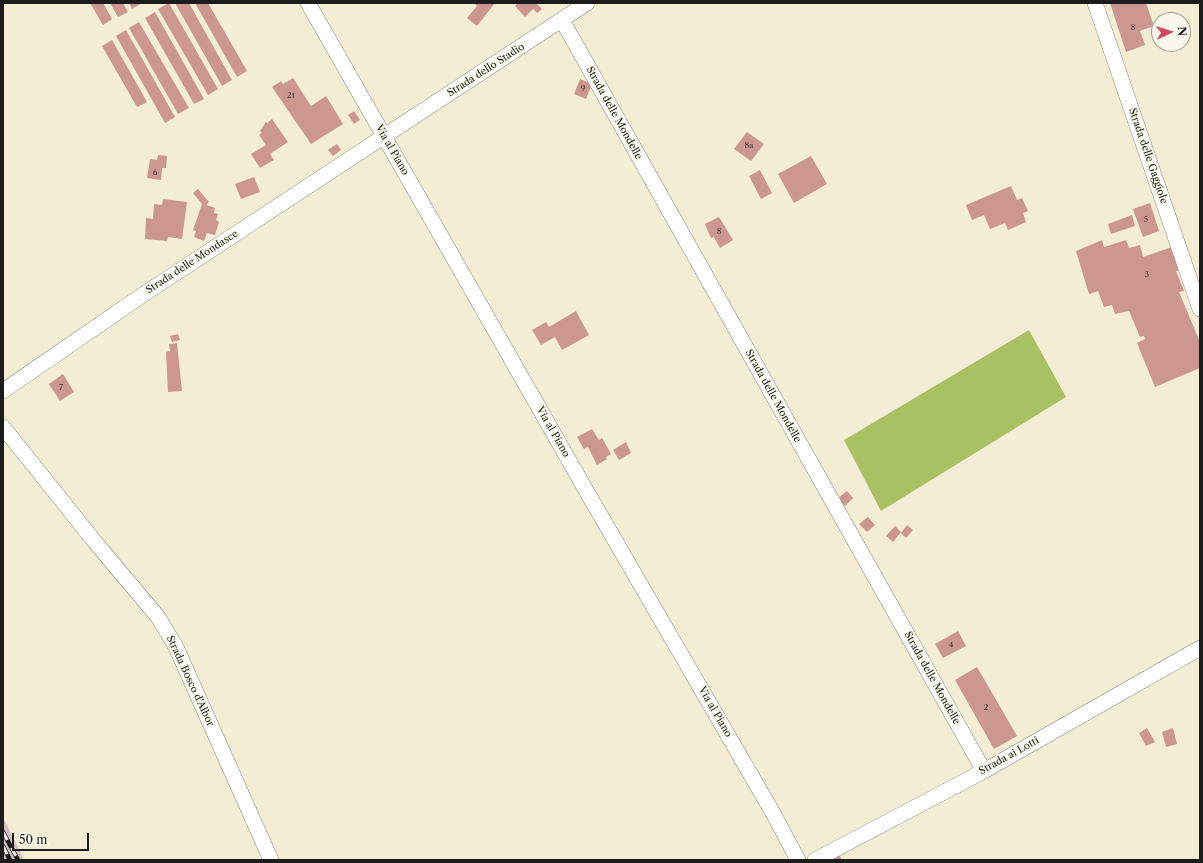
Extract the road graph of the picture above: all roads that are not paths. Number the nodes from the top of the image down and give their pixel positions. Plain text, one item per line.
1 (308, 3) edge
2 (587, 3) edge
3 (1095, 3) edge
4 (562, 20) junction
5 (384, 136) junction
6 (1200, 309) edge
7 (3, 391) edge
8 (3, 427) edge
9 (1200, 648) edge
10 (984, 771) junction
11 (271, 860) edge
12 (798, 860) edge
13 (815, 860) edge

1 - 5 street, Via al Piano
2 - 4 street, Strada dello Stadio
3 - 6 street, Strada delle Gaggiole
4 - 5 street, Strada dello Stadio
4 - 10 street, Strada delle Mondelle
5 - 7 street, Strada delle Mondasce
5 - 12 street, Via al Piano
8 - 11 street, Strada Bosco d'Albor
9 - 10 street, Strada ai Lotti
10 - 13 street, Strada ai Lotti

